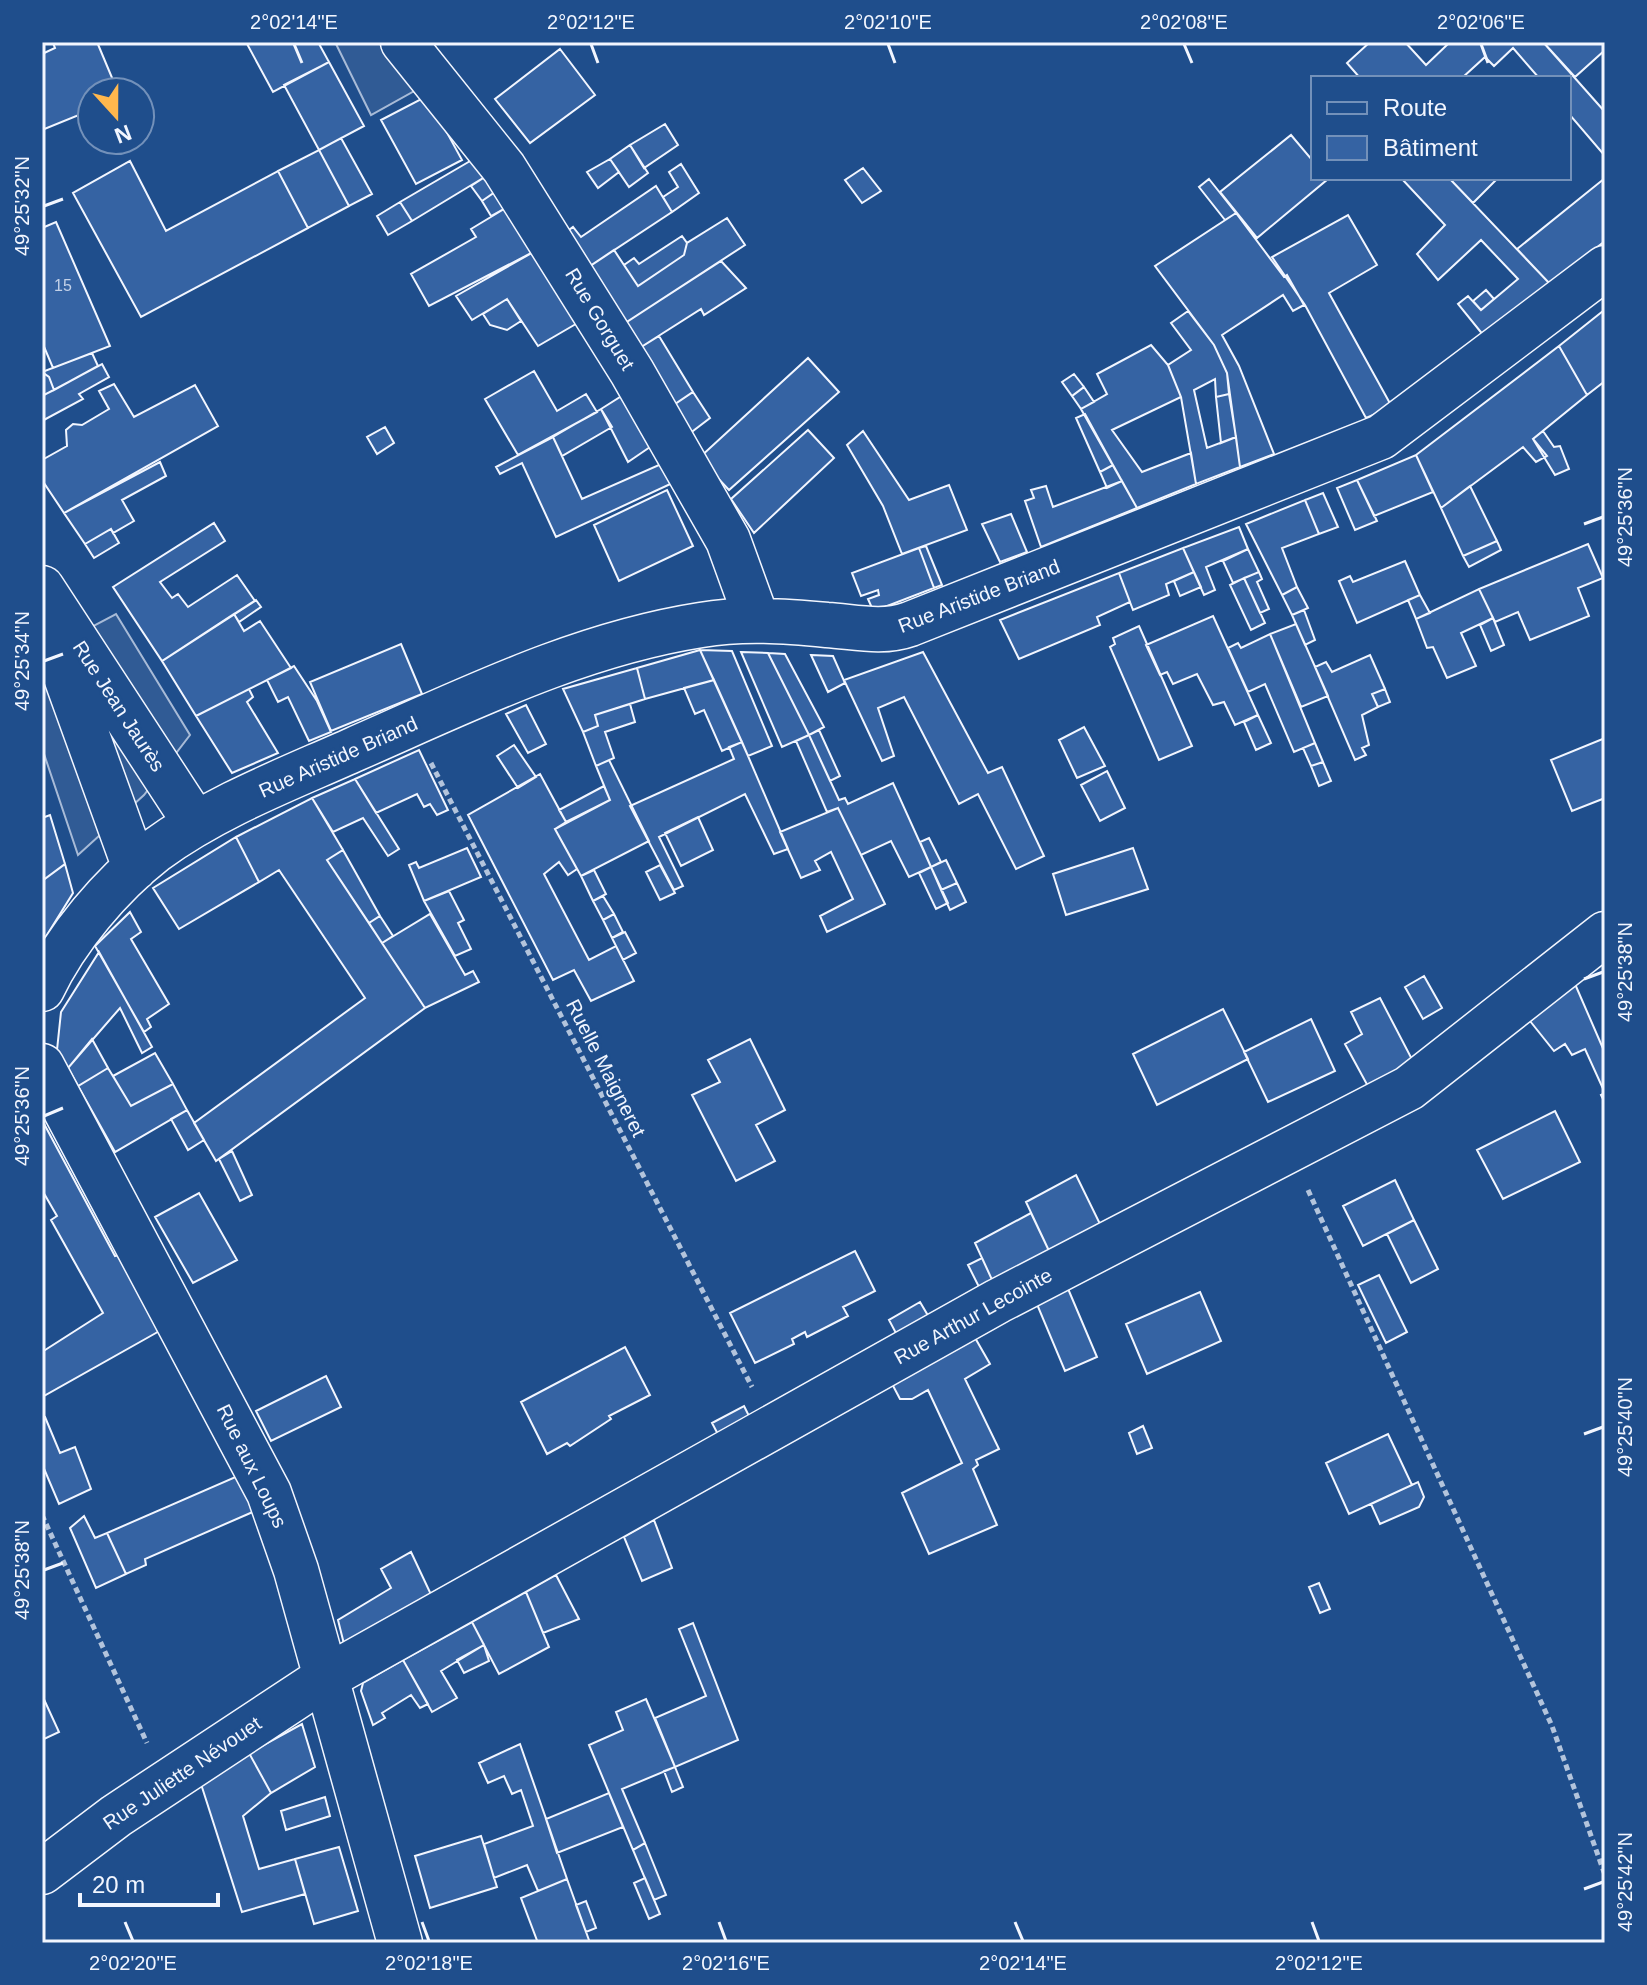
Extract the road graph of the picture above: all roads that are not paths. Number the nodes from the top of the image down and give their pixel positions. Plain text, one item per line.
1 (403, 42) edge
2 (1605, 268) edge
3 (42, 588) edge
4 (42, 610) edge
5 (757, 620) junction
6 (196, 824) junction
7 (135, 868) junction
8 (1605, 934) edge
9 (42, 989) edge
10 (42, 1066) edge
11 (325, 1678) junction
12 (42, 1872) edge
13 (400, 1943) edge

1 - 5 street, Rue Gorguet
2 - 5 street, Rue Aristide Briand
3 - 6 street, Rue Jean Jaurès
4 - 7 street, Rue Jean Jaurès
5 - 6 street, Rue Aristide Briand
6 - 7 street, Rue Aristide Briand
7 - 9 street
8 - 11 street, Rue Arthur Lecointe
10 - 11 street, Rue aux Loups
11 - 12 street, Rue Juliette Névouet
11 - 13 street, Rue aux Loups

